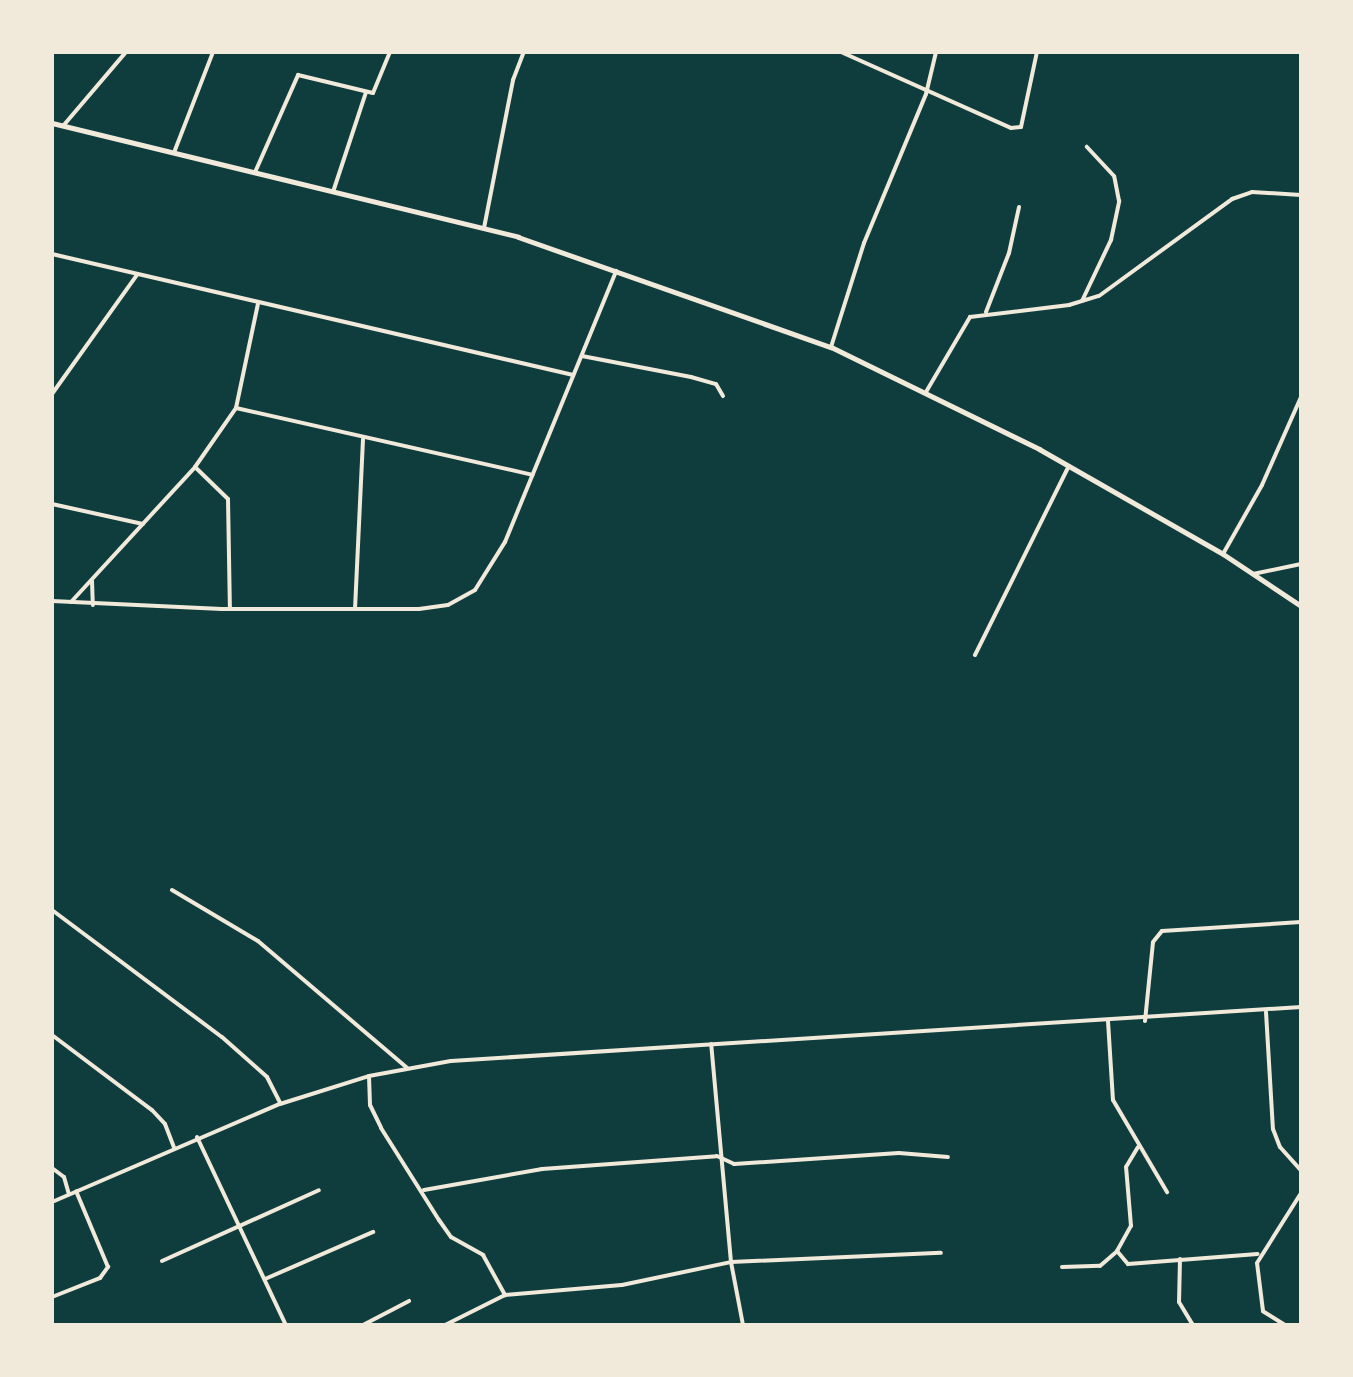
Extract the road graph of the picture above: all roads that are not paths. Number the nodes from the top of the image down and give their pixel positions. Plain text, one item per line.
1 (126, 52) edge
2 (213, 52) edge
3 (390, 52) edge
4 (524, 52) edge
5 (841, 52) edge
6 (936, 52) edge
7 (1037, 52) edge
8 (366, 92) junction
9 (926, 94) junction
10 (52, 123) edge
11 (63, 126) junction
12 (1087, 147) dead end
13 (175, 150) junction
14 (256, 170) junction
15 (334, 189) junction
16 (1301, 195) edge
17 (1019, 207) dead end
18 (484, 228) junction
19 (52, 254) edge
20 (616, 269) junction
21 (137, 275) junction
22 (1081, 302) junction
23 (258, 304) junction
24 (986, 312) junction
25 (831, 347) junction
26 (582, 356) junction
27 (573, 375) junction
28 (926, 392) junction
29 (52, 394) edge
30 (723, 396) dead end
31 (1301, 397) edge
32 (236, 408) junction
33 (363, 439) junction
34 (1069, 466) junction
35 (195, 467) junction
36 (533, 475) junction
37 (52, 504) edge
38 (143, 524) junction
39 (1223, 554) junction
40 (1301, 564) edge
41 (1253, 574) junction
42 (92, 581) junction
43 (52, 601) edge
44 (70, 603) junction
45 (93, 605) junction
46 (1301, 606) edge
47 (230, 609) junction
48 (355, 609) junction
49 (975, 655) dead end
50 (172, 890) dead end
51 (52, 910) edge
52 (1301, 922) edge
53 (1301, 1007) edge
54 (1266, 1012) junction
55 (1108, 1021) junction
56 (1145, 1021) junction
57 (52, 1035) edge
58 (710, 1043) junction
59 (407, 1068) junction
60 (369, 1076) junction
61 (280, 1104) junction
62 (197, 1137) junction
63 (1138, 1147) junction
64 (174, 1148) junction
65 (717, 1156) junction
66 (948, 1157) dead end
67 (52, 1168) edge
68 (1301, 1170) edge
69 (319, 1190) dead end
70 (424, 1190) junction
71 (76, 1191) junction
72 (1167, 1192) dead end
73 (1301, 1193) edge
74 (69, 1194) junction
75 (52, 1202) edge
76 (241, 1223) junction
77 (373, 1232) dead end
78 (1117, 1251) junction
79 (941, 1253) dead end
80 (1258, 1254) junction
81 (1180, 1259) junction
82 (162, 1261) dead end
83 (731, 1262) junction
84 (1062, 1267) dead end
85 (265, 1279) junction
86 (505, 1295) junction
87 (52, 1297) edge
88 (409, 1301) dead end
89 (286, 1325) edge
90 (363, 1325) edge
91 (445, 1325) edge
92 (743, 1325) edge
93 (1193, 1325) edge
94 (1285, 1325) edge

1 - 11 street
2 - 13 street
3 - 8 street
4 - 18 street
5 - 9 street
6 - 9 street
7 - 9 street
8 - 14 street
8 - 15 street
9 - 25 street
10 - 11 street
11 - 13 street
12 - 22 street
13 - 14 street
14 - 15 street
15 - 18 street
16 - 22 street
17 - 24 street
18 - 20 street
19 - 21 street
20 - 25 street
20 - 26 street
21 - 23 street
21 - 29 street
22 - 24 street
23 - 27 street
23 - 32 street
24 - 28 street
25 - 28 street
26 - 27 street
26 - 30 street
27 - 36 street
28 - 34 street
31 - 39 street
32 - 33 street
32 - 35 street
33 - 36 street
33 - 48 street
34 - 39 street
34 - 49 street
35 - 38 street
35 - 47 street
36 - 48 street
37 - 38 street
38 - 42 street
39 - 41 street
40 - 41 street
41 - 46 street
42 - 44 street
42 - 45 street
43 - 44 street
44 - 45 street
45 - 47 street
47 - 48 street
50 - 59 street
51 - 61 street
52 - 56 street
53 - 54 street
54 - 56 street
54 - 68 street
55 - 56 street
55 - 58 street
55 - 63 street
57 - 64 street
58 - 59 street
58 - 65 street
59 - 60 street
60 - 61 street
60 - 70 street
61 - 62 street
62 - 64 street
62 - 76 street
63 - 72 street
63 - 78 street
64 - 71 street
65 - 66 street
65 - 70 street
65 - 83 street
67 - 74 street
69 - 76 street
70 - 86 street
71 - 74 street
71 - 87 street
73 - 80 street
74 - 75 street
76 - 82 street
76 - 85 street
77 - 85 street
78 - 81 street
78 - 84 street
79 - 83 street
80 - 81 street
80 - 94 street
81 - 93 street
83 - 86 street
83 - 92 street
85 - 89 street
86 - 91 street
88 - 90 street

